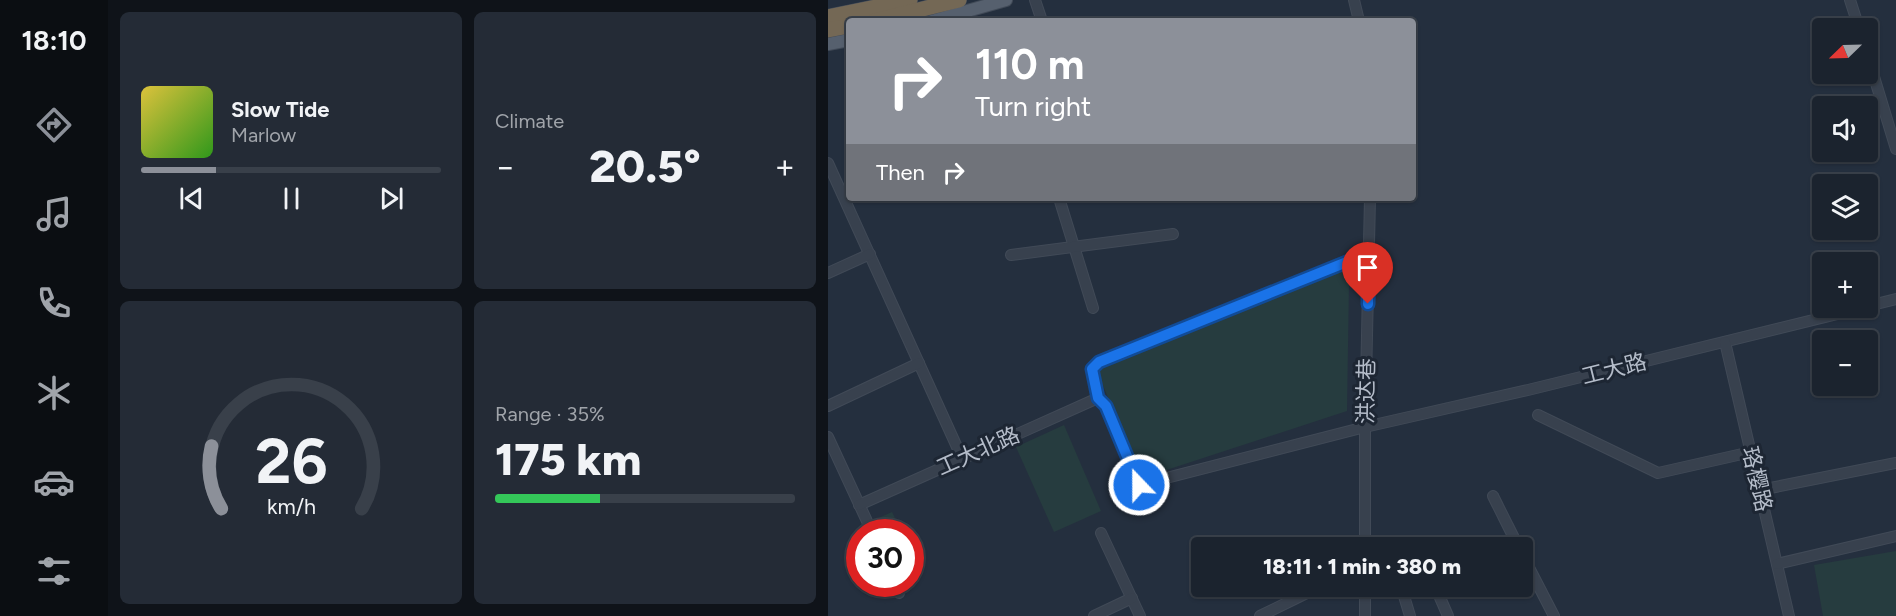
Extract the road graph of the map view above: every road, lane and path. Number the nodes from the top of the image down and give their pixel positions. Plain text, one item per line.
1 (879, 0) edge
2 (910, 0) edge
3 (959, 0) edge
4 (1006, 0) edge
5 (1035, 0) edge
6 (1354, 0) edge
7 (1850, 0) edge
8 (828, 9) edge
9 (828, 17) edge
10 (886, 18) edge
11 (943, 18) edge
12 (1041, 18) edge
13 (1358, 18) edge
14 (1856, 18) edge
15 (846, 27) edge
16 (828, 30) edge
17 (846, 41) edge
18 (828, 44) edge
19 (1876, 84) edge
20 (1896, 149) edge
21 (828, 164) edge
22 (1060, 201) edge
23 (1370, 201) edge
24 (1173, 234) dead end
25 (1074, 245) junction
26 (1369, 253) junction
27 (870, 254) junction
28 (1011, 255) dead end
29 (828, 273) edge
30 (1896, 299) edge
31 (1878, 304) edge
32 (1094, 309) dead end
33 (1822, 318) edge
34 (1725, 342) junction
35 (919, 363) junction
36 (1098, 398) junction
37 (828, 406) edge
38 (1538, 415) dead end
39 (1365, 427) junction
40 (828, 437) edge
41 (1751, 452) junction
42 (962, 458) junction
43 (1896, 463) edge
44 (1760, 490) junction
45 (1493, 496) dead end
46 (859, 505) junction
47 (866, 519) edge
48 (1101, 533) dead end
49 (1896, 536) edge
50 (1365, 537) edge
51 (1514, 537) edge
52 (1777, 564) junction
53 (1533, 575) edge
54 (1299, 597) edge
55 (1365, 597) edge
56 (1404, 597) edge
57 (1440, 597) edge
58 (1132, 598) junction
59 (1094, 616) edge
60 (1140, 616) edge
61 (1260, 616) edge
62 (1365, 616) edge
63 (1410, 616) edge
64 (1448, 616) edge
65 (1554, 616) edge
66 (1789, 616) edge

1 - 8 highway
2 - 9 highway
3 - 10 highway
4 - 11 main road
5 - 12 street
6 - 13 street
7 - 14 street
15 - 16 highway
17 - 18 main road
19 - 20 street
21 - 27 street
22 - 25 street
23 - 26 street, 洪达巷
24 - 25 street
25 - 28 street
25 - 32 street
26 - 36 street
26 - 39 street, 洪达巷
27 - 29 street
27 - 35 street
30 - 31 street
33 - 34 street, 工大路
34 - 39 street, 工大路
34 - 41 street, 珞樱路
35 - 37 street
35 - 42 street
36 - 39 street, 工大路
36 - 42 street, 工大北路
38 - 41 street
39 - 50 street, 洪达巷
40 - 46 street
41 - 44 street, 珞樱路
42 - 46 street, 工大北路
43 - 44 street
44 - 52 street, 珞樱路
45 - 51 street
46 - 47 street
48 - 58 street
49 - 52 street
52 - 66 street, 珞樱路
53 - 65 street
54 - 61 street
55 - 62 street
56 - 63 street
57 - 64 street
58 - 59 street
58 - 60 street

